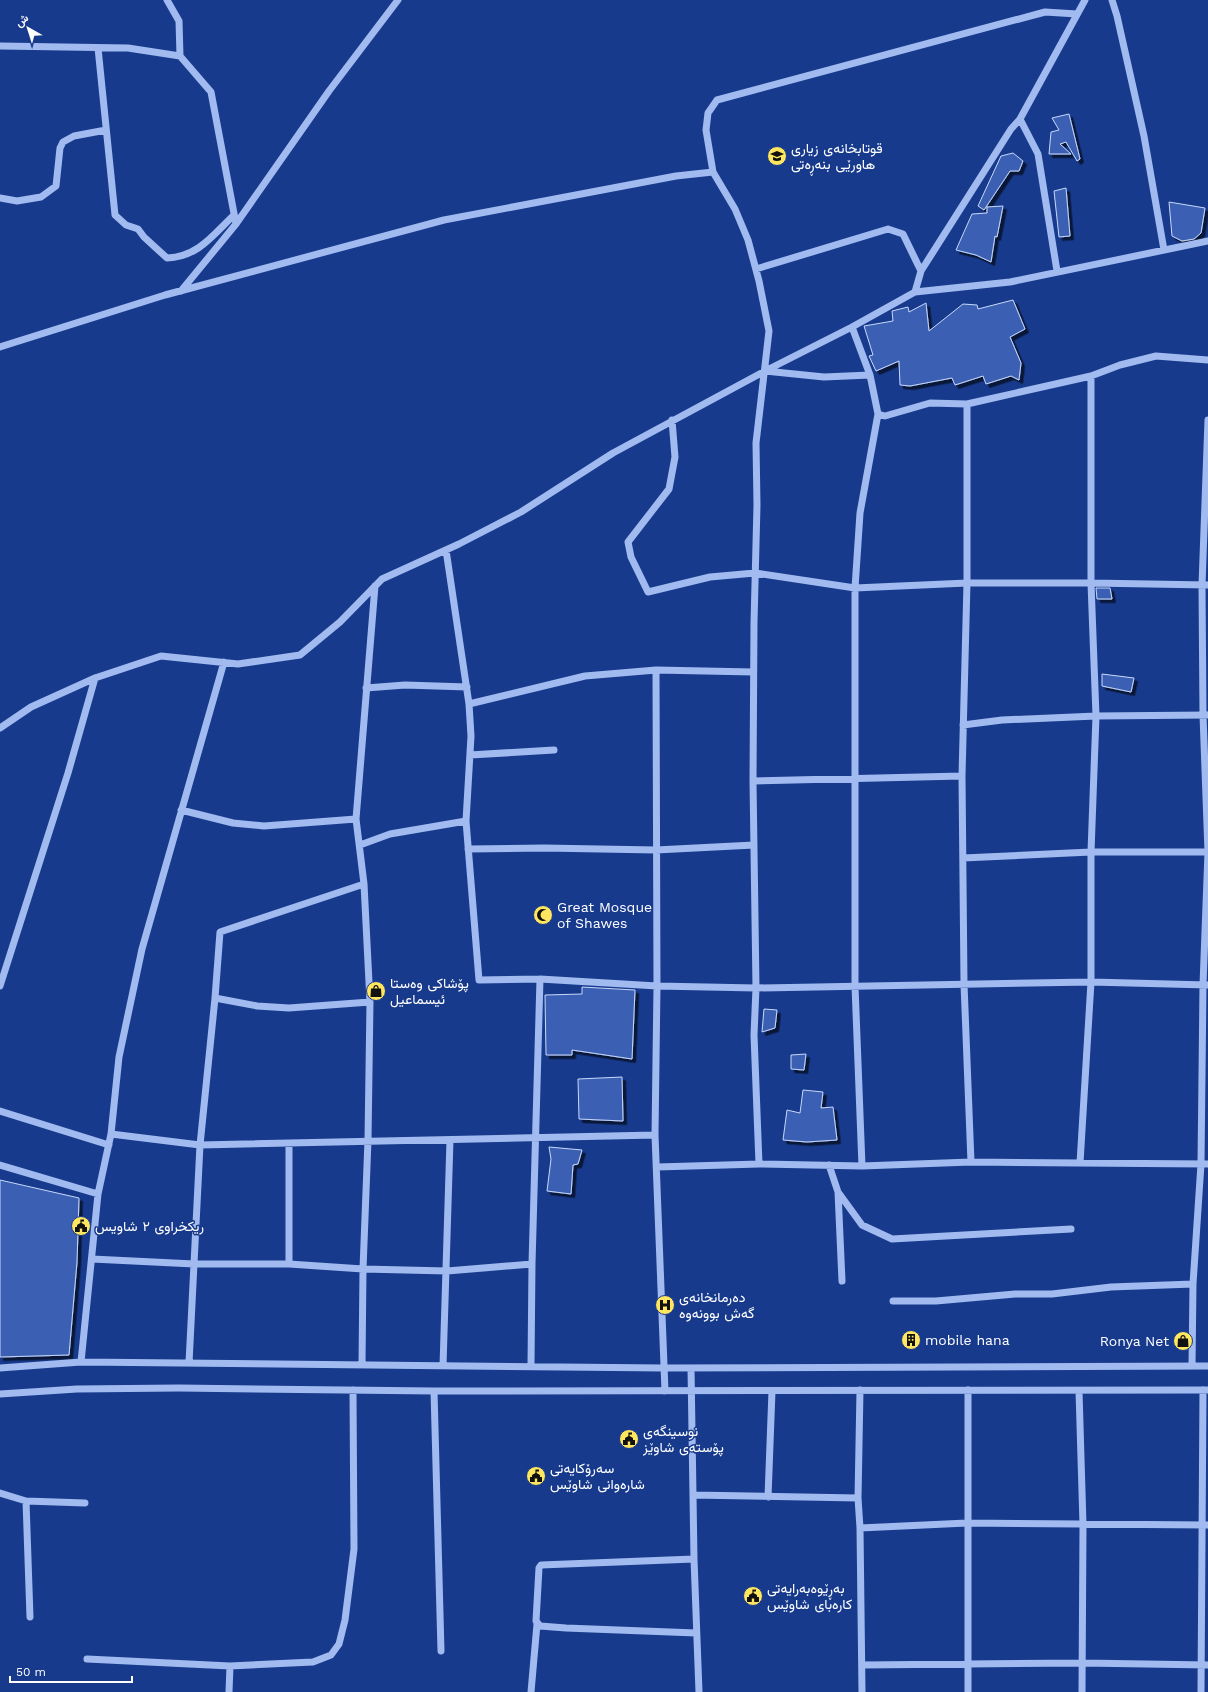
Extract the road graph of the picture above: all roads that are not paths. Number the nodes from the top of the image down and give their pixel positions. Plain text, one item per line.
1 (168, 0) edge
2 (398, 0) edge
3 (1085, 0) edge
4 (1112, 0) edge
5 (1077, 14) junction
6 (0, 46) edge
7 (98, 48) junction
8 (180, 56) junction
9 (1020, 119) junction
10 (106, 130) junction
11 (713, 172) junction
12 (0, 198) edge
13 (234, 215) junction
14 (236, 224) junction
15 (1208, 241) edge
16 (1164, 250) junction
17 (756, 269) junction
18 (1057, 271) junction
19 (921, 272) junction
20 (180, 291) junction
21 (915, 292) junction
22 (852, 327) junction
23 (0, 347) edge
24 (1208, 360) edge
25 (765, 371) junction
26 (870, 375) junction
27 (1091, 376) junction
28 (967, 404) junction
29 (878, 414) junction
30 (672, 420) junction
31 (1208, 420) edge
32 (446, 550) junction
33 (755, 573) junction
34 (967, 583) junction
35 (1091, 583) junction
36 (1205, 585) edge
37 (375, 586) junction
38 (855, 588) junction
39 (224, 662) junction
40 (656, 670) junction
41 (754, 672) junction
42 (96, 678) junction
43 (467, 687) junction
44 (366, 688) junction
45 (469, 704) junction
46 (1205, 715) edge
47 (1096, 716) junction
48 (963, 725) junction
49 (0, 728) edge
50 (554, 750) dead end
51 (470, 755) junction
52 (962, 776) junction
53 (856, 778) junction
54 (754, 781) junction
55 (181, 810) junction
56 (356, 819) junction
57 (466, 821) junction
58 (360, 845) junction
59 (754, 845) junction
60 (468, 849) junction
61 (656, 850) junction
62 (1091, 852) junction
63 (1208, 852) edge
64 (963, 858) junction
65 (364, 884) junction
66 (540, 979) junction
67 (1091, 982) junction
68 (964, 984) junction
69 (1205, 985) edge
70 (0, 986) edge
71 (657, 986) junction
72 (855, 986) junction
73 (756, 988) junction
74 (215, 998) junction
75 (370, 1002) junction
76 (0, 1111) edge
77 (111, 1134) junction
78 (655, 1134) junction
79 (536, 1137) junction
80 (368, 1140) junction
81 (450, 1140) junction
82 (289, 1142) junction
83 (108, 1145) junction
84 (200, 1145) junction
85 (971, 1162) junction
86 (1080, 1163) junction
87 (759, 1164) junction
88 (1205, 1164) edge
89 (0, 1165) edge
90 (829, 1165) junction
91 (862, 1166) junction
92 (657, 1167) junction
93 (838, 1192) junction
94 (98, 1194) junction
95 (1071, 1229) dead end
96 (92, 1259) junction
97 (194, 1264) junction
98 (289, 1264) junction
99 (532, 1264) junction
100 (363, 1270) junction
101 (447, 1271) junction
102 (842, 1281) dead end
103 (1194, 1284) junction
104 (893, 1301) dead end
105 (81, 1362) junction
106 (189, 1362) junction
107 (362, 1365) junction
108 (443, 1366) junction
109 (531, 1366) junction
110 (1192, 1366) junction
111 (1208, 1366) edge
112 (0, 1368) edge
113 (664, 1368) junction
114 (691, 1368) junction
115 (353, 1390) junction
116 (860, 1390) junction
117 (968, 1390) junction
118 (1205, 1390) edge
119 (434, 1391) junction
120 (665, 1391) junction
121 (692, 1391) junction
122 (772, 1391) junction
123 (1079, 1391) junction
124 (0, 1394) edge
125 (0, 1493) edge
126 (693, 1495) junction
127 (768, 1497) junction
128 (858, 1498) junction
129 (26, 1501) junction
130 (85, 1503) dead end
131 (967, 1523) junction
132 (1083, 1525) junction
133 (1205, 1525) edge
134 (860, 1528) junction
135 (694, 1560) junction
136 (30, 1617) dead end
137 (537, 1624) junction
138 (696, 1633) junction
139 (441, 1651) dead end
140 (87, 1659) dead end
141 (1083, 1663) junction
142 (863, 1665) junction
143 (969, 1665) junction
144 (1205, 1665) edge
145 (230, 1666) junction
146 (229, 1692) edge
147 (531, 1692) edge
148 (699, 1692) edge
149 (862, 1692) edge
150 (968, 1692) edge
151 (1082, 1692) edge
152 (1201, 1692) edge

1 - 8 street
2 - 14 street
3 - 5 street
4 - 16 street
5 - 9 street
5 - 11 street
6 - 7 street
7 - 8 street
7 - 10 street
8 - 13 street
9 - 18 street
9 - 19 street
10 - 12 street
10 - 13 street
11 - 17 street
11 - 20 street
13 - 14 street
14 - 20 street
15 - 16 street
16 - 18 street
17 - 19 street
17 - 25 street
18 - 21 street
19 - 21 street
20 - 23 street
21 - 22 street
22 - 25 street
22 - 26 street
24 - 27 street
25 - 26 street
25 - 30 street
25 - 33 street
26 - 29 street
27 - 28 street
27 - 35 street
28 - 29 street
28 - 34 street
29 - 38 street
30 - 32 street
30 - 33 street
31 - 36 street
32 - 37 street
32 - 43 street
33 - 38 street
33 - 41 street
34 - 35 street
34 - 38 street
34 - 48 street
35 - 36 street
35 - 47 street
36 - 46 street
37 - 39 street
37 - 44 street
38 - 53 street
39 - 42 street
39 - 55 street
40 - 41 street
40 - 45 street
40 - 61 street
41 - 54 street
42 - 49 street
42 - 70 street
43 - 44 street
43 - 45 street
44 - 56 street
45 - 51 street
46 - 47 street
46 - 63 street
47 - 48 street
47 - 62 street
48 - 52 street
50 - 51 street
51 - 57 street
52 - 53 street
52 - 64 street
53 - 54 street
53 - 72 street
54 - 59 street
55 - 56 street
55 - 77 street
56 - 58 street
57 - 58 street
57 - 60 street
58 - 65 street
59 - 61 street
59 - 73 street
60 - 61 street
60 - 66 street
61 - 71 street
62 - 63 street
62 - 64 street
62 - 67 street
63 - 69 street
64 - 68 street
65 - 74 street
65 - 75 street
66 - 71 street
66 - 79 street
67 - 68 street
67 - 69 street
67 - 86 street
68 - 72 street
68 - 85 street
69 - 88 street
71 - 73 street
71 - 78 street
72 - 73 street
72 - 91 street
73 - 87 street
74 - 75 street
74 - 84 street
75 - 80 street
76 - 83 street
77 - 83 street
77 - 84 street
78 - 79 street
78 - 92 street
79 - 81 street
79 - 99 street
80 - 81 street
80 - 82 street
80 - 100 street
81 - 101 street
82 - 84 street
82 - 98 street
83 - 94 street
84 - 97 street
85 - 86 street
85 - 91 street
86 - 88 street
87 - 90 street
87 - 92 street
88 - 103 street
89 - 94 street
90 - 91 street
90 - 93 street
92 - 113 street
93 - 95 street
93 - 102 street
94 - 96 street
96 - 97 street
96 - 105 street
97 - 98 street
97 - 106 street
98 - 100 street
99 - 101 street
99 - 109 street
100 - 101 street
100 - 107 street
101 - 108 street
103 - 104 street
103 - 110 street
105 - 106 street
105 - 112 street
106 - 107 street
107 - 108 street
108 - 109 street
109 - 113 street
110 - 111 street
110 - 114 street
113 - 114 street
113 - 120 street
114 - 121 street
115 - 119 street
115 - 124 street
115 - 145 street
116 - 117 street
116 - 122 street
116 - 128 street
117 - 123 street
117 - 131 street
118 - 123 street
118 - 133 street
119 - 120 street
119 - 139 street
120 - 121 street
121 - 122 street
121 - 126 street
122 - 127 street
123 - 132 street
125 - 129 street
126 - 127 street
126 - 135 street
127 - 128 street
128 - 134 street
129 - 130 street
129 - 136 street
131 - 132 street
131 - 134 street
131 - 143 street
132 - 133 street
132 - 141 street
133 - 144 street
134 - 142 street
135 - 137 street
135 - 138 street
137 - 138 street
137 - 147 street
138 - 148 street
140 - 145 street
141 - 143 street
141 - 144 street
141 - 151 street
142 - 143 street
142 - 149 street
143 - 150 street
144 - 152 street
145 - 146 street

